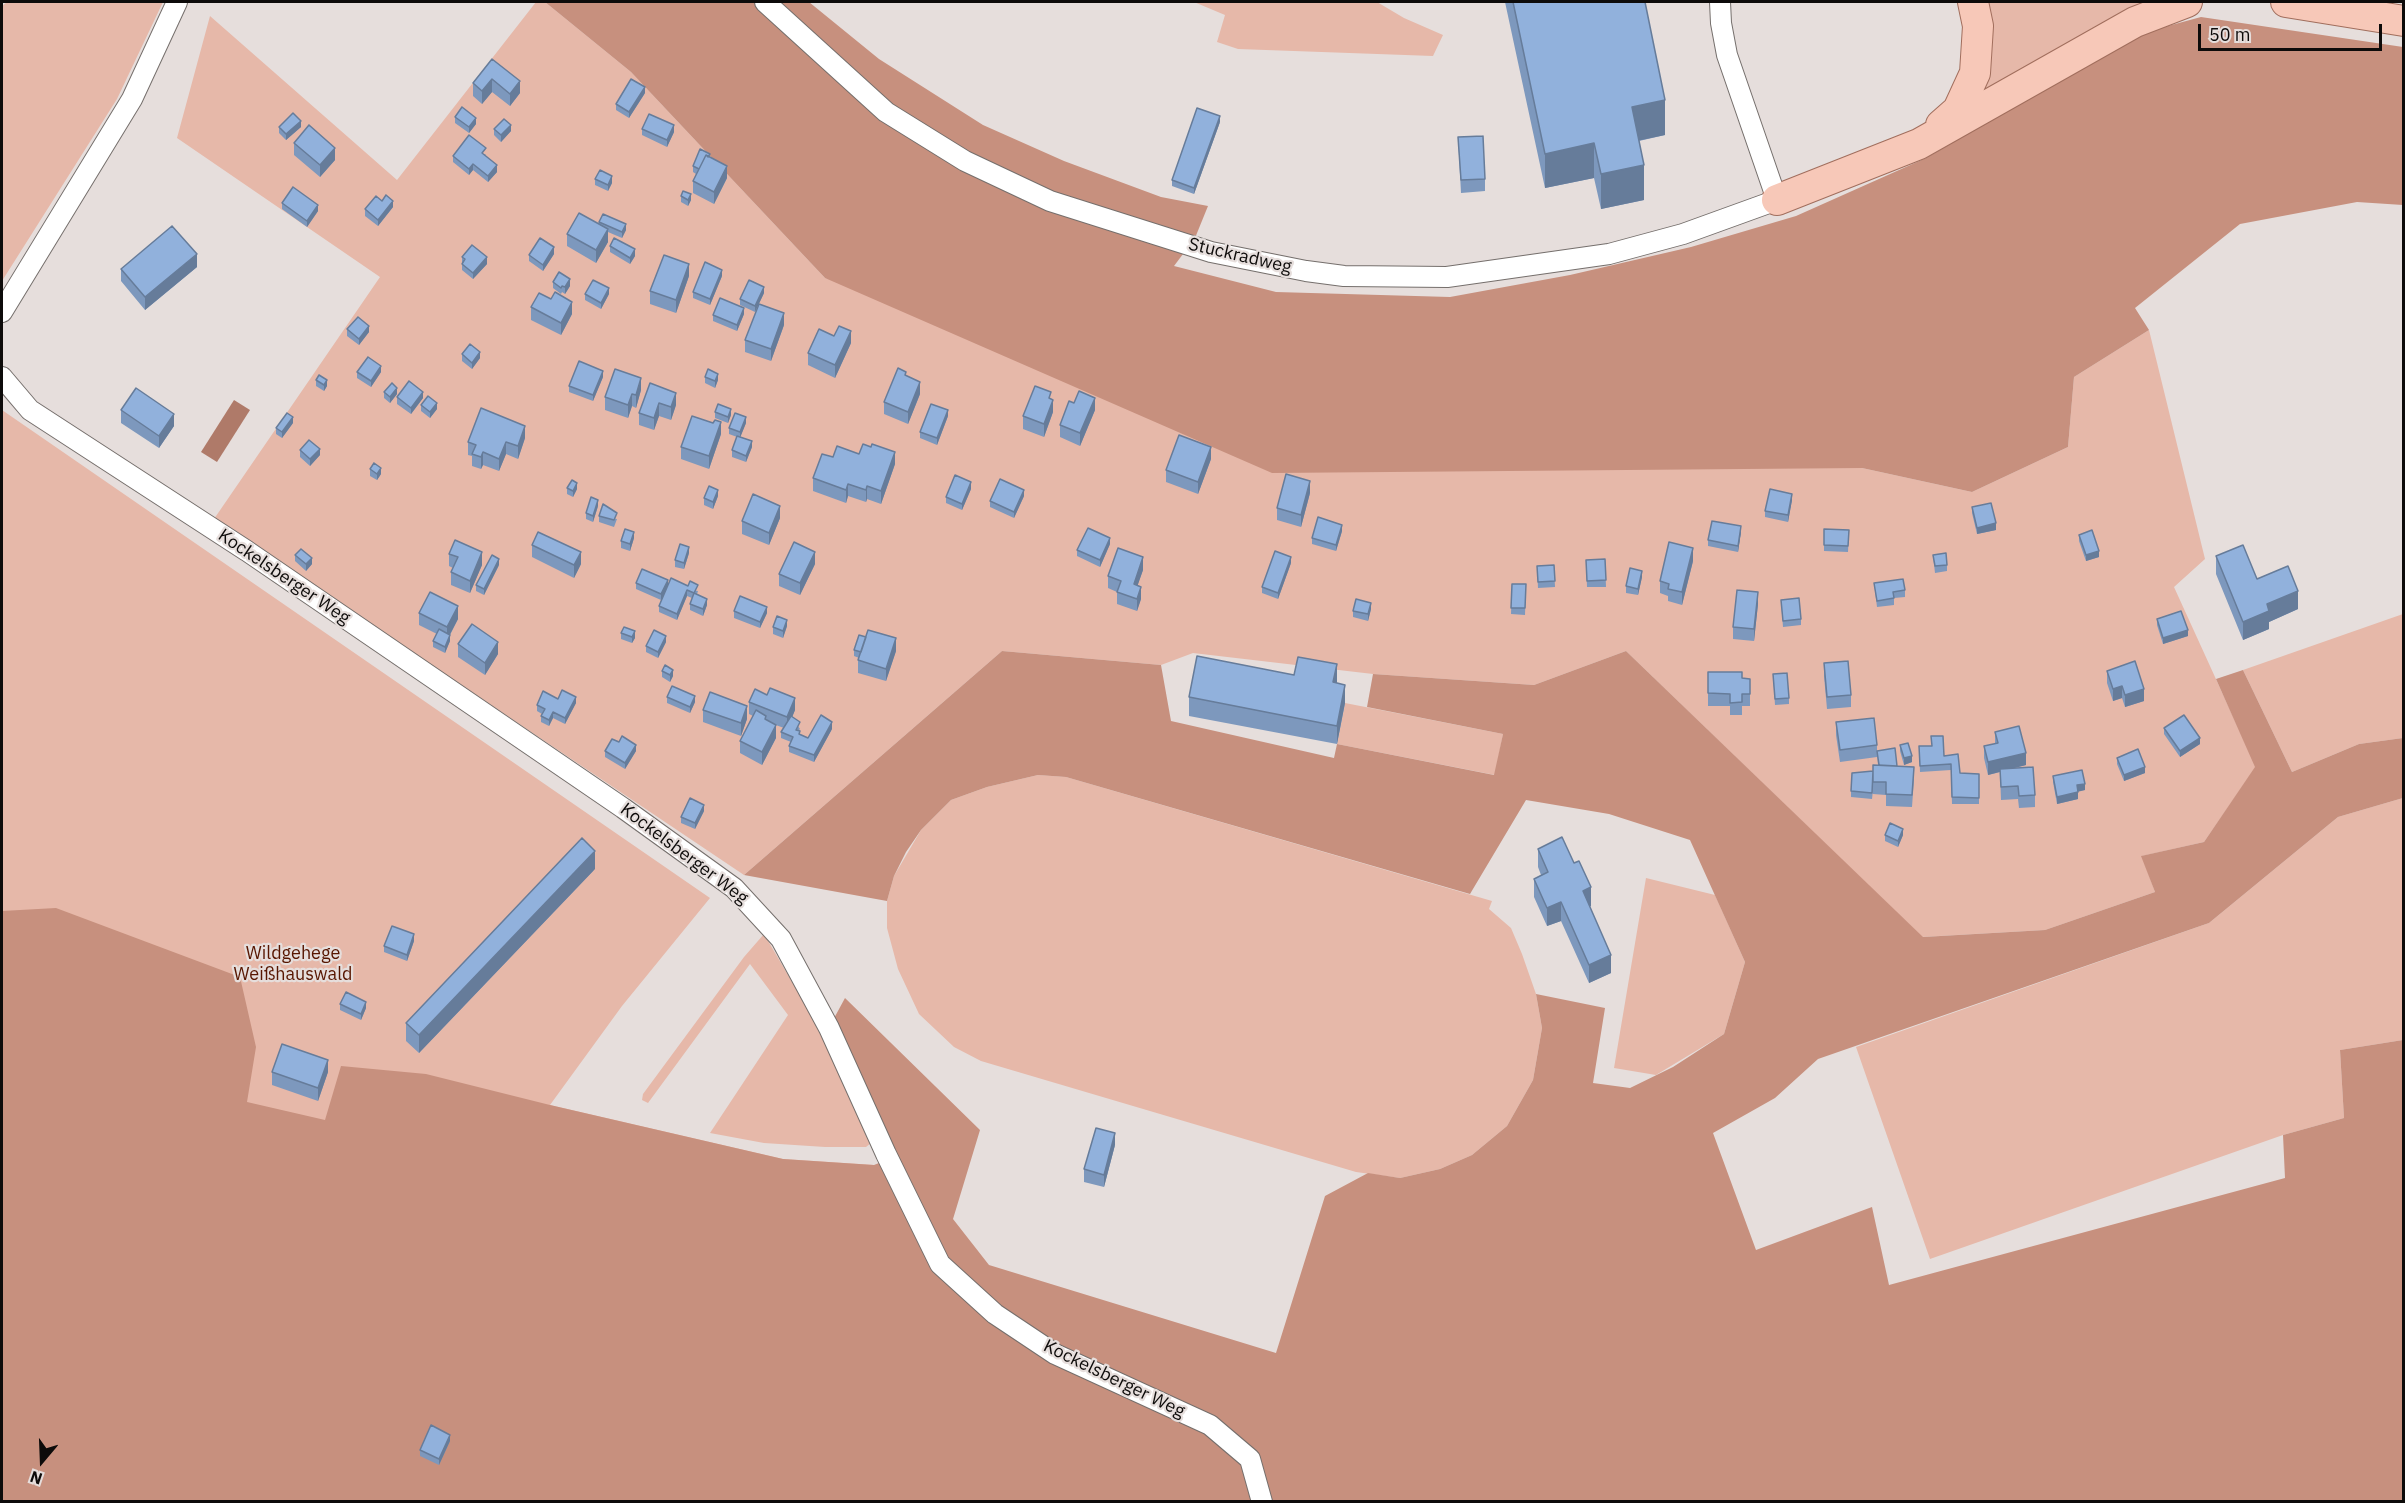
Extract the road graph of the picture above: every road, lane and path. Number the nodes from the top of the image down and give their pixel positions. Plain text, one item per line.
1 (177, 2) edge
2 (765, 2) edge
3 (1720, 2) edge
4 (1973, 2) edge
5 (2187, 2) edge
6 (2286, 2) edge
7 (2403, 21) edge
8 (1919, 144) junction
9 (1777, 200) junction
10 (2, 312) edge
11 (2, 377) edge
12 (1262, 1502) edge

1 - 10 street
2 - 9 street, Stuckradweg
3 - 9 street
4 - 8 main road
5 - 8 main road
6 - 7 main road
8 - 9 main road
11 - 12 street, Kockelsberger Weg

